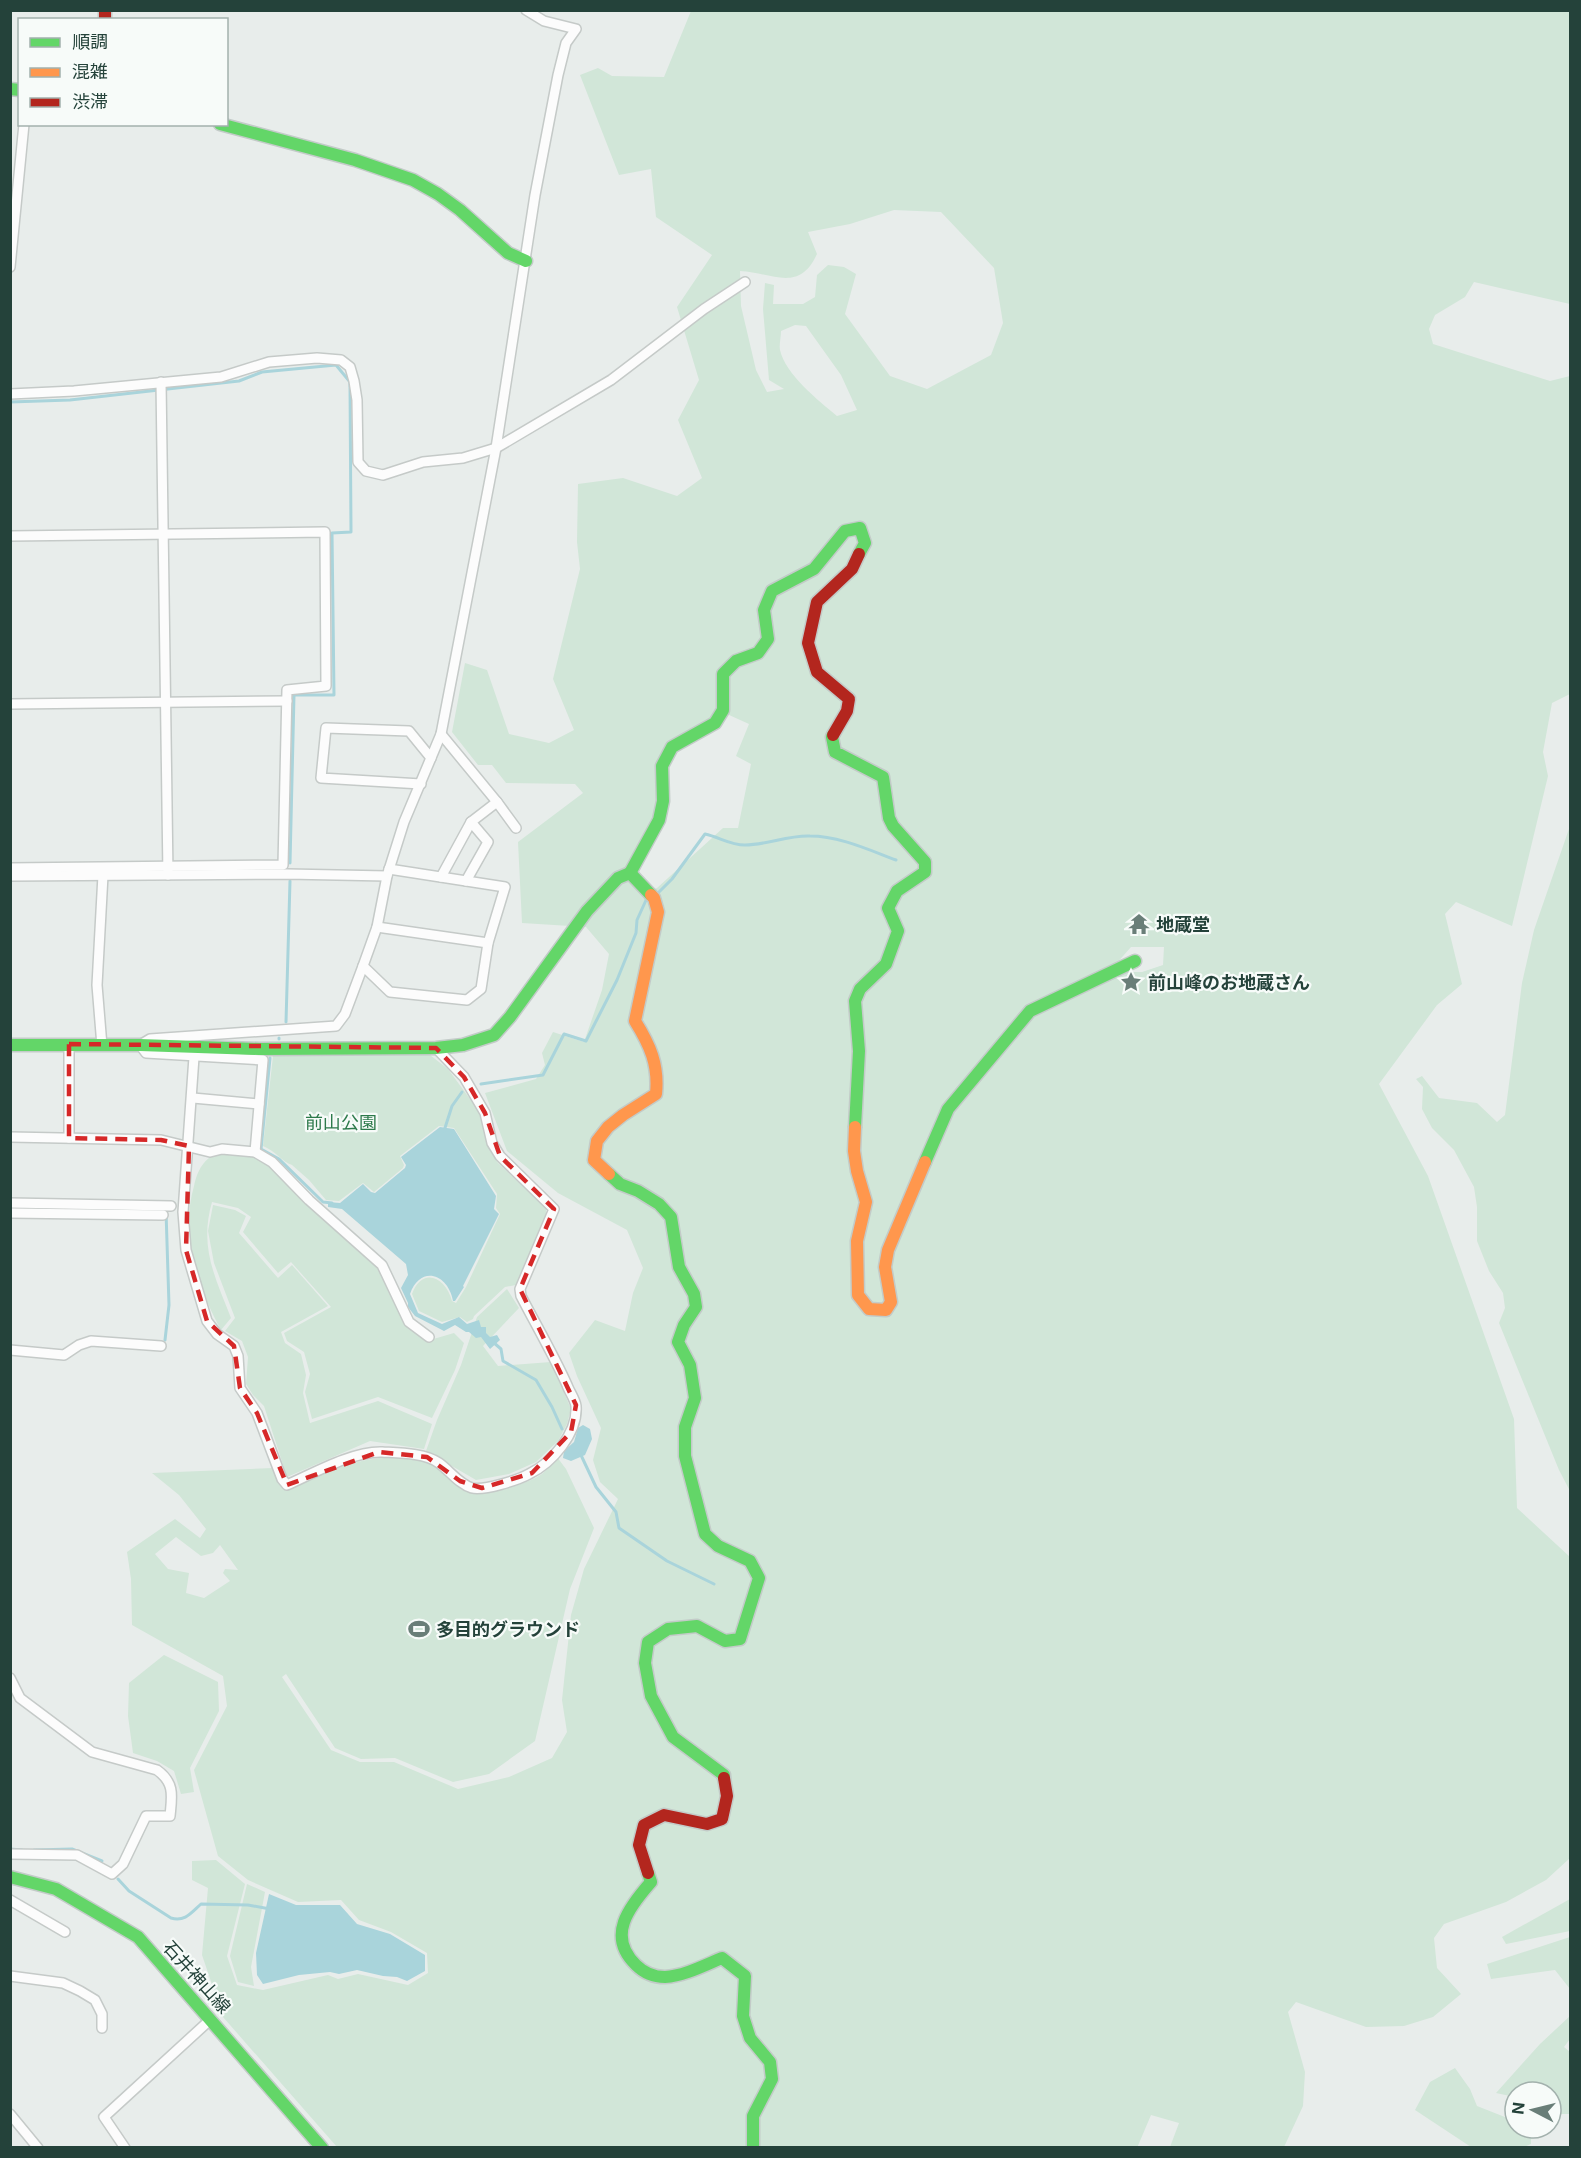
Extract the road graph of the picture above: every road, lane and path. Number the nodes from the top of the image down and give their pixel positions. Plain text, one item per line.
1 (526, 10) edge
2 (24, 126) edge
3 (228, 126) edge
4 (12, 232) edge
5 (526, 261) junction
6 (10, 267) edge
7 (745, 282) dead end
8 (161, 383) junction
9 (10, 394) edge
10 (496, 448) junction
11 (163, 534) junction
12 (10, 536) edge
13 (287, 701) junction
14 (166, 702) junction
15 (10, 704) edge
16 (441, 734) junction
17 (432, 758) junction
18 (421, 784) junction
19 (497, 802) junction
20 (471, 822) junction
21 (516, 828) dead end
22 (10, 868) edge
23 (168, 870) junction
24 (388, 872) junction
25 (630, 873) junction
26 (103, 875) junction
27 (10, 876) edge
28 (441, 877) junction
29 (466, 881) junction
30 (377, 927) junction
31 (488, 944) junction
32 (1135, 962) dead end
33 (363, 966) junction
34 (69, 1044) junction
35 (10, 1045) edge
36 (140, 1045) junction
37 (102, 1046) junction
38 (436, 1048) junction
39 (194, 1057) junction
40 (193, 1098) junction
41 (259, 1104) junction
42 (10, 1137) edge
43 (69, 1138) junction
44 (189, 1146) junction
45 (255, 1152) junction
46 (10, 1203) edge
47 (171, 1206) dead end
48 (10, 1213) edge
49 (163, 1215) dead end
50 (429, 1336) dead end
51 (161, 1346) dead end
52 (10, 1350) edge
53 (10, 1678) edge
54 (13, 1692) edge
55 (10, 1854) edge
56 (10, 1877) edge
57 (10, 1900) edge
58 (65, 1932) dead end
59 (10, 1976) edge
60 (211, 2019) junction
61 (102, 2028) dead end
62 (10, 2115) edge
63 (38, 2148) edge
64 (125, 2148) edge
65 (322, 2148) edge
66 (753, 2148) edge

1 - 5 street
2 - 4 street
3 - 5 street
4 - 6 street
5 - 10 street
7 - 10 street
8 - 9 street
8 - 10 street
8 - 11 street
10 - 16 street
11 - 12 street
11 - 13 street
11 - 14 street
13 - 14 street
13 - 23 street
14 - 15 street
14 - 23 street
16 - 17 street
16 - 19 street
17 - 18 street
17 - 18 street
18 - 24 street
19 - 20 street
19 - 21 street
20 - 28 street
20 - 29 street
22 - 23 street
23 - 24 street
23 - 26 street
24 - 28 street
24 - 30 street
25 - 32 street
25 - 38 street
25 - 66 street
26 - 27 street
26 - 37 street
28 - 29 street
29 - 31 street
30 - 31 street
30 - 33 street
31 - 33 street
33 - 36 street
34 - 35 street
34 - 37 street
34 - 43 street
36 - 37 street
36 - 38 street
36 - 39 street
38 - 44 street
39 - 40 street
39 - 41 street
40 - 41 street
40 - 44 street
41 - 45 street
42 - 43 street
43 - 44 street
44 - 45 street
45 - 50 street
46 - 47 street
48 - 49 street
51 - 52 street
53 - 54 street
54 - 55 street
56 - 60 street, 石井神山線
57 - 58 street
59 - 61 street
60 - 64 street
60 - 65 street, 石井神山線
62 - 63 street

